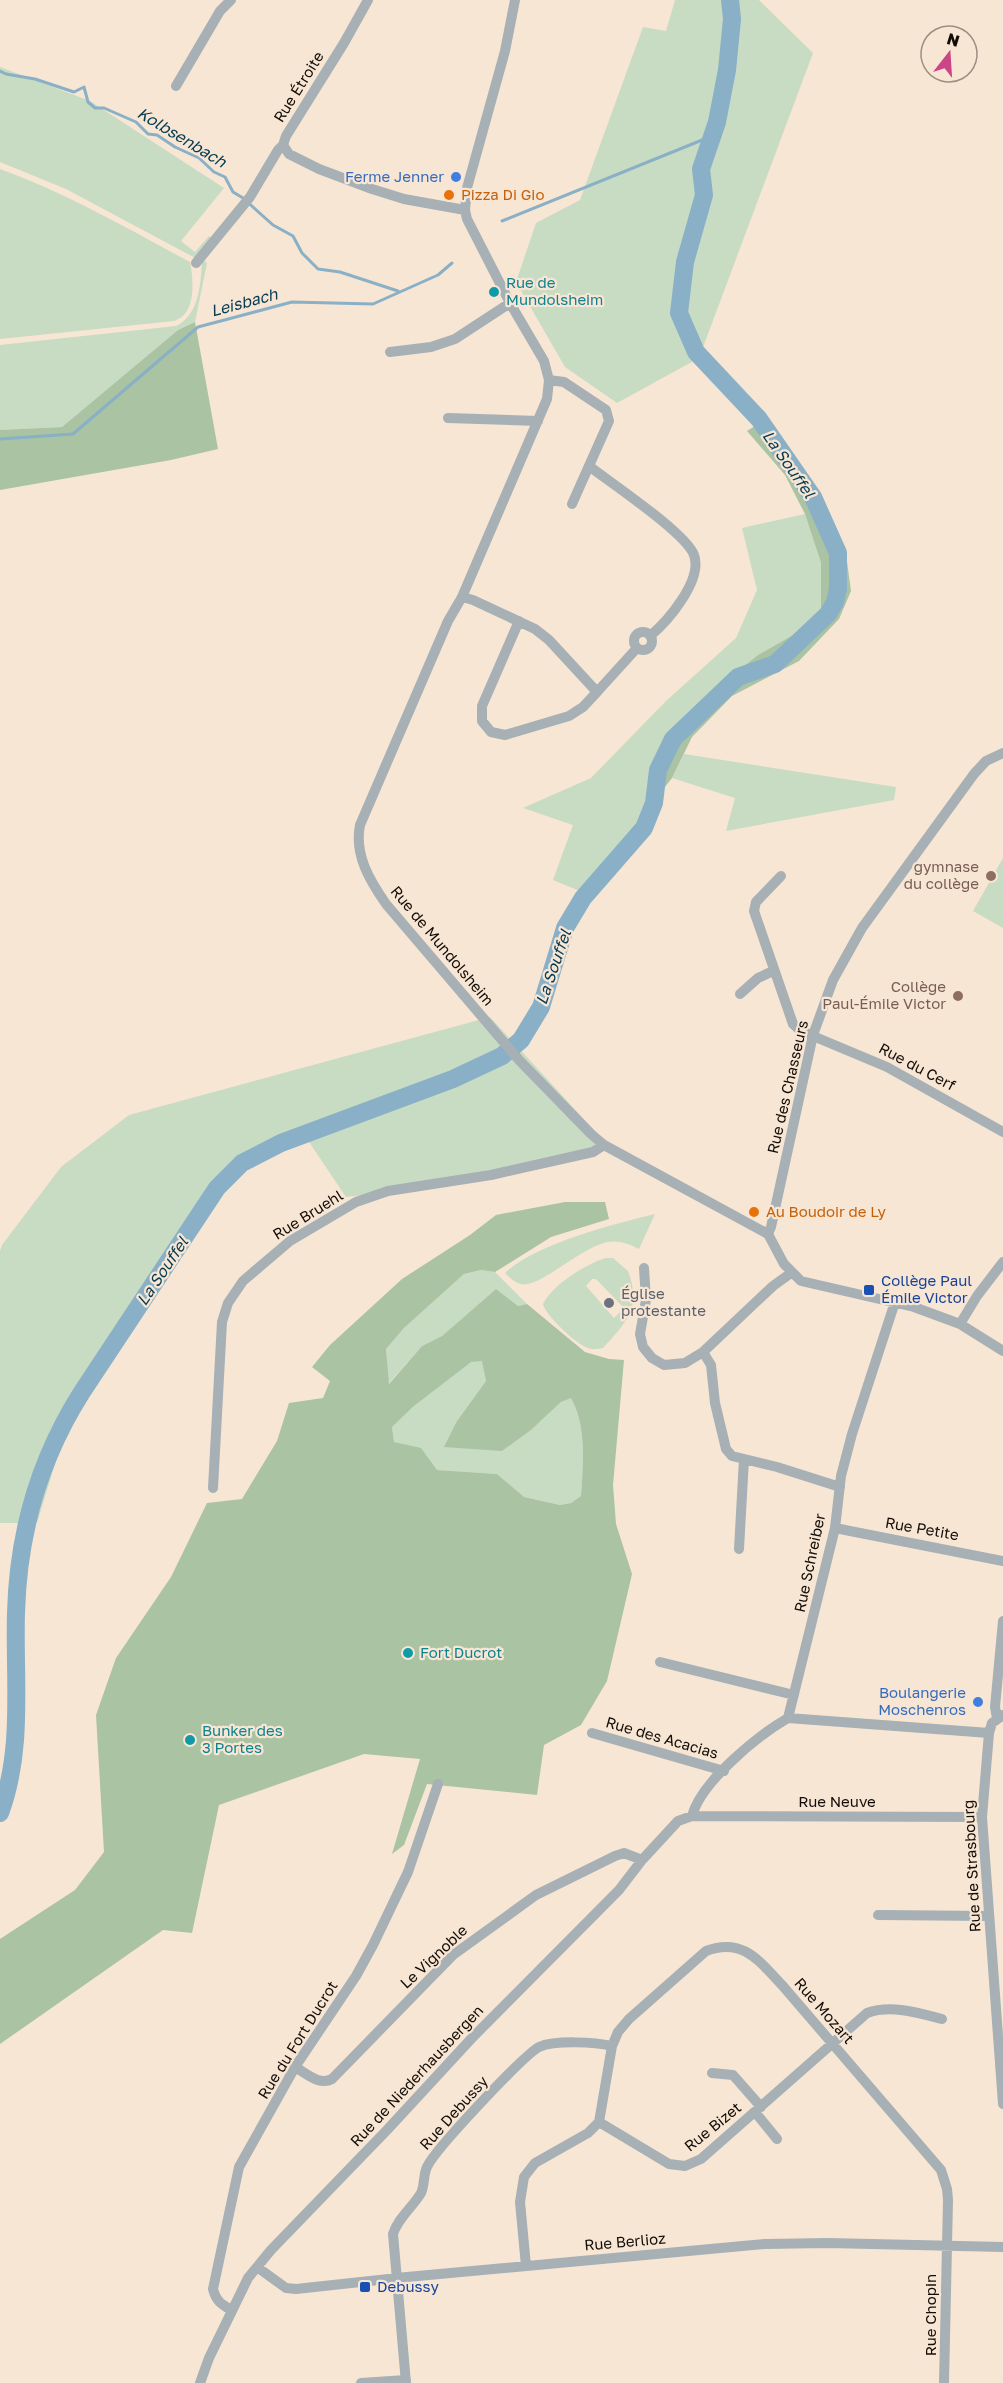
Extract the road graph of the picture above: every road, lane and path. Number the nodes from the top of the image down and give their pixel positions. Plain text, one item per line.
1 (231, 0) edge
2 (368, 0) edge
3 (515, 0) edge
4 (176, 86) dead end
5 (283, 145) junction
6 (465, 210) junction
7 (196, 263) dead end
8 (510, 303) junction
9 (390, 352) dead end
10 (549, 380) junction
11 (448, 418) dead end
12 (538, 421) junction
13 (589, 466) junction
14 (572, 504) dead end
15 (462, 597) junction
16 (519, 621) junction
17 (597, 692) junction
18 (1002, 753) edge
19 (781, 876) dead end
20 (773, 971) junction
21 (740, 994) dead end
22 (813, 1035) junction
23 (1003, 1132) edge
24 (604, 1145) junction
25 (768, 1234) junction
26 (1003, 1262) edge
27 (644, 1268) dead end
28 (791, 1273) junction
29 (895, 1302) junction
30 (960, 1324) junction
31 (1003, 1351) edge
32 (703, 1352) junction
33 (744, 1459) junction
34 (840, 1487) junction
35 (213, 1488) dead end
36 (835, 1528) junction
37 (739, 1549) dead end
38 (1003, 1561) edge
39 (1003, 1621) edge
40 (660, 1662) dead end
41 (794, 1695) junction
42 (1000, 1716) edge
43 (788, 1718) junction
44 (592, 1733) dead end
45 (989, 1733) junction
46 (724, 1771) junction
47 (438, 1784) dead end
48 (701, 1797) junction
49 (692, 1816) junction
50 (710, 1816) junction
51 (982, 1817) junction
52 (642, 1860) junction
53 (878, 1915) dead end
54 (989, 1916) junction
55 (998, 1978) edge
56 (942, 2019) dead end
57 (833, 2044) junction
58 (612, 2046) junction
59 (295, 2067) junction
60 (712, 2073) dead end
61 (1003, 2104) edge
62 (758, 2110) junction
63 (599, 2122) junction
64 (777, 2139) dead end
65 (946, 2247) junction
66 (1003, 2247) edge
67 (257, 2266) junction
68 (526, 2266) junction
69 (396, 2278) junction
70 (231, 2310) junction
71 (406, 2382) edge
72 (200, 2383) edge
73 (361, 2383) edge
74 (944, 2383) edge

1 - 4 street
2 - 5 street, Rue Étroite
3 - 6 street
5 - 6 street, Rue Étroite
5 - 7 street
6 - 8 street
8 - 9 street
8 - 10 street
10 - 12 street, Rue de Mundolsheim
10 - 13 street
11 - 12 street
12 - 15 street, Rue de Mundolsheim
13 - 14 street
13 - 17 street
15 - 16 street
15 - 24 street, Rue de Mundolsheim
16 - 17 street
16 - 17 street
18 - 22 street, Rue des Chasseurs
19 - 20 street, Rue du Cerf
20 - 21 street
20 - 22 street, Rue du Cerf
22 - 23 street, Rue du Cerf
22 - 25 street, Rue des Chasseurs
24 - 25 street, Rue de Mundolsheim
24 - 35 street, Rue Bruehl
25 - 28 street
26 - 30 street
27 - 32 street
28 - 29 street
28 - 32 street
29 - 30 street
29 - 34 street, Rue Schreiber
30 - 31 street
32 - 33 street
33 - 34 street
33 - 37 street
34 - 36 street, Rue Schreiber
36 - 38 street, Rue Petite
36 - 41 street, Rue Schreiber
39 - 42 street
40 - 41 street
41 - 43 street, Rue Schreiber
42 - 45 street, Rue de Strasbourg
43 - 45 street
43 - 46 street
44 - 46 street, Rue des Acacias
45 - 51 street, Rue de Strasbourg
46 - 48 street
47 - 59 street, Rue du Fort Ducrot
48 - 49 street
48 - 50 street
49 - 50 street, Rue Neuve
49 - 52 street, Rue de Niederhausbergen
50 - 51 street, Rue Neuve
51 - 54 street, Rue de Strasbourg
52 - 59 street, Le Vignoble
52 - 67 street, Rue de Niederhausbergen
53 - 54 street
54 - 55 street, Rue de Strasbourg
55 - 61 street, Rue de Strasbourg
56 - 57 street, Rue Bizet
57 - 58 street, Rue Mozart
57 - 62 street, Rue Bizet
57 - 65 street, Rue Mozart
58 - 63 street
58 - 69 street, Rue Debussy
59 - 70 street, Rue du Fort Ducrot
60 - 62 street
62 - 63 street, Rue Bizet
62 - 64 street
63 - 68 street
65 - 66 street, Rue Berlioz
65 - 68 street, Rue Berlioz
65 - 74 street, Rue Chopin
67 - 69 street, Rue Berlioz
67 - 70 street, Rue de Niederhausbergen
68 - 69 street, Rue Berlioz
69 - 71 street, Rue Debussy
70 - 72 street, Rue de Niederhausbergen
71 - 73 street

